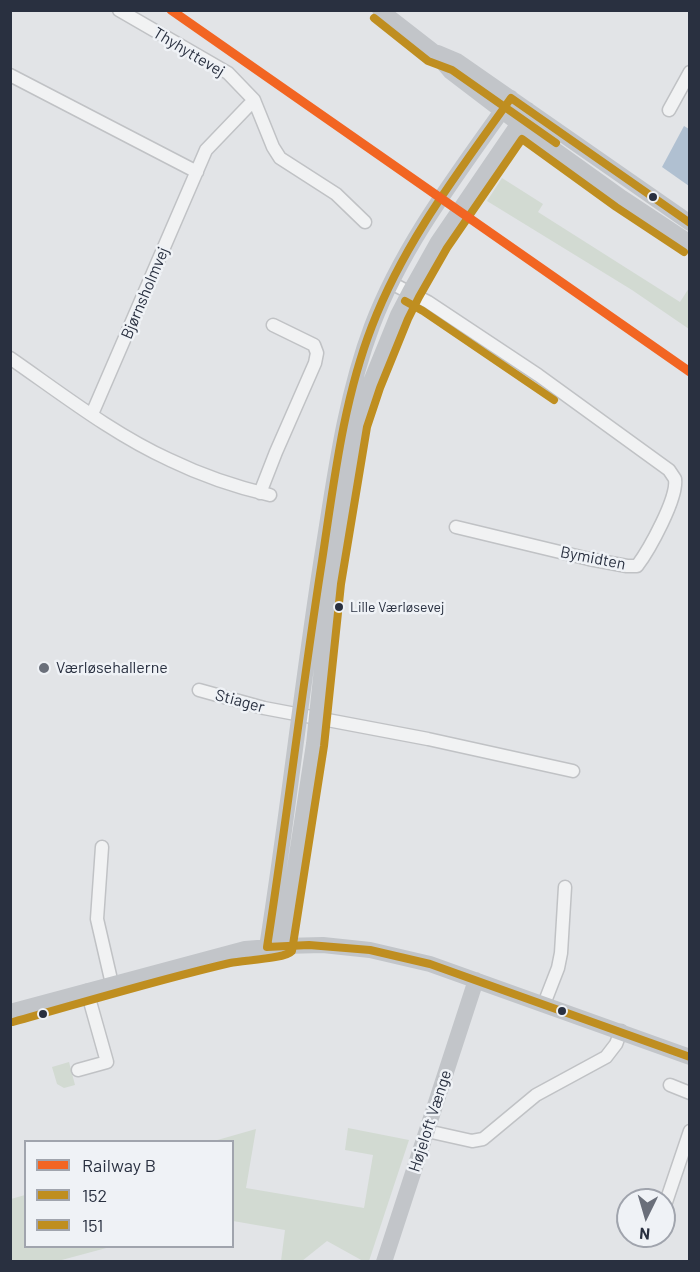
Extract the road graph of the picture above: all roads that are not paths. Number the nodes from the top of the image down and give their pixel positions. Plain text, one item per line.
1 (119, 10) edge
2 (380, 10) edge
3 (690, 72) edge
4 (10, 75) edge
5 (254, 100) junction
6 (507, 104) junction
7 (669, 110) dead end
8 (524, 117) junction
9 (197, 172) junction
10 (365, 222) dead end
11 (690, 222) edge
12 (690, 243) edge
13 (391, 283) junction
14 (410, 292) junction
15 (273, 325) dead end
16 (10, 358) edge
17 (92, 414) junction
18 (456, 527) dead end
19 (310, 636) junction
20 (199, 690) dead end
21 (282, 710) junction
22 (300, 714) junction
23 (317, 717) junction
24 (338, 720) junction
25 (573, 771) dead end
26 (307, 789) junction
27 (102, 847) dead end
28 (565, 887) dead end
29 (275, 946) junction
30 (476, 980) junction
31 (112, 984) junction
32 (87, 991) junction
33 (544, 1004) junction
34 (10, 1012) edge
35 (621, 1031) junction
36 (690, 1057) edge
37 (78, 1070) dead end
38 (670, 1085) dead end
39 (690, 1092) edge
40 (427, 1131) junction
41 (690, 1131) edge
42 (671, 1188) edge
43 (384, 1262) edge

1 - 5 street, Thyhyttevej
2 - 6 street
3 - 7 street
4 - 9 street
5 - 9 street, Bjørnsholmvej
5 - 10 street
6 - 8 street
6 - 13 street, Stiager
8 - 11 street
8 - 12 street
8 - 14 street
9 - 17 street, Bjørnsholmvej
13 - 14 street
13 - 19 street, Stiager
14 - 18 street, Bymidten
14 - 23 street
15 - 17 street
16 - 17 street
19 - 21 street, Stiager
19 - 22 street, Stiager
20 - 21 street, Stiager
21 - 22 street, Stiager
22 - 23 street
22 - 29 street, Stiager
23 - 24 street
23 - 26 street
24 - 25 street
24 - 26 street
26 - 29 street
27 - 31 street
28 - 33 street
29 - 30 street
29 - 31 street
30 - 33 street
30 - 40 street, Højeloft Vænge
31 - 32 street
32 - 34 street
32 - 37 street
33 - 35 street
35 - 36 street
35 - 40 street
38 - 39 street
40 - 43 street, Højeloft Vænge
41 - 42 street

